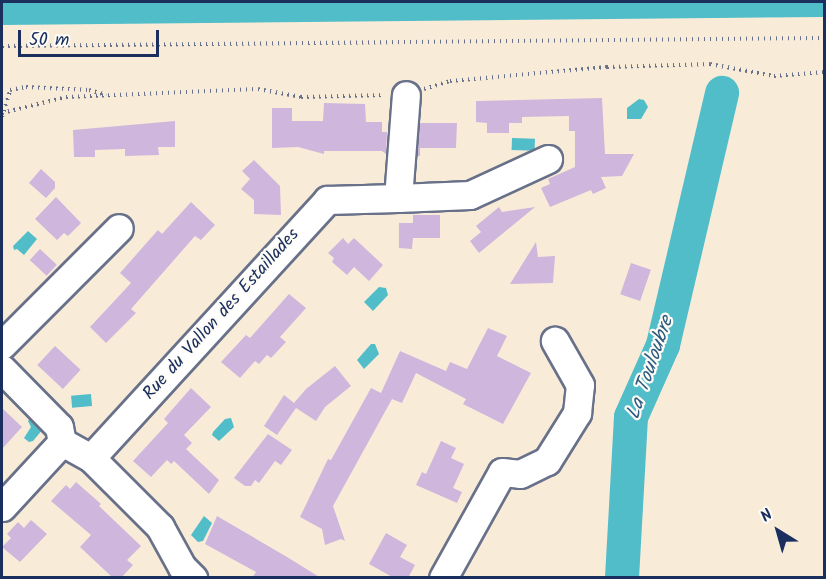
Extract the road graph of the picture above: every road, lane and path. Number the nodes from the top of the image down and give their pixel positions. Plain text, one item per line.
1 (825, 38) edge
2 (2, 46) edge
3 (825, 72) edge
4 (406, 95) junction
5 (111, 97) junction
6 (2, 115) edge
7 (548, 159) dead end
8 (398, 198) junction
9 (119, 228) dead end
10 (555, 341) dead end
11 (2, 345) edge
12 (2, 369) edge
13 (62, 442) junction
14 (91, 458) junction
15 (2, 507) edge
16 (193, 578) edge
17 (443, 578) edge

1 - 2 path
3 - 4 path
4 - 5 path
4 - 8 street
5 - 6 path
5 - 6 path
7 - 8 street, Rue du Vallon des Estaillades
8 - 14 street, Rue du Vallon des Estaillades
9 - 11 street
10 - 17 street
12 - 13 street
13 - 14 street
13 - 15 street
14 - 16 street

